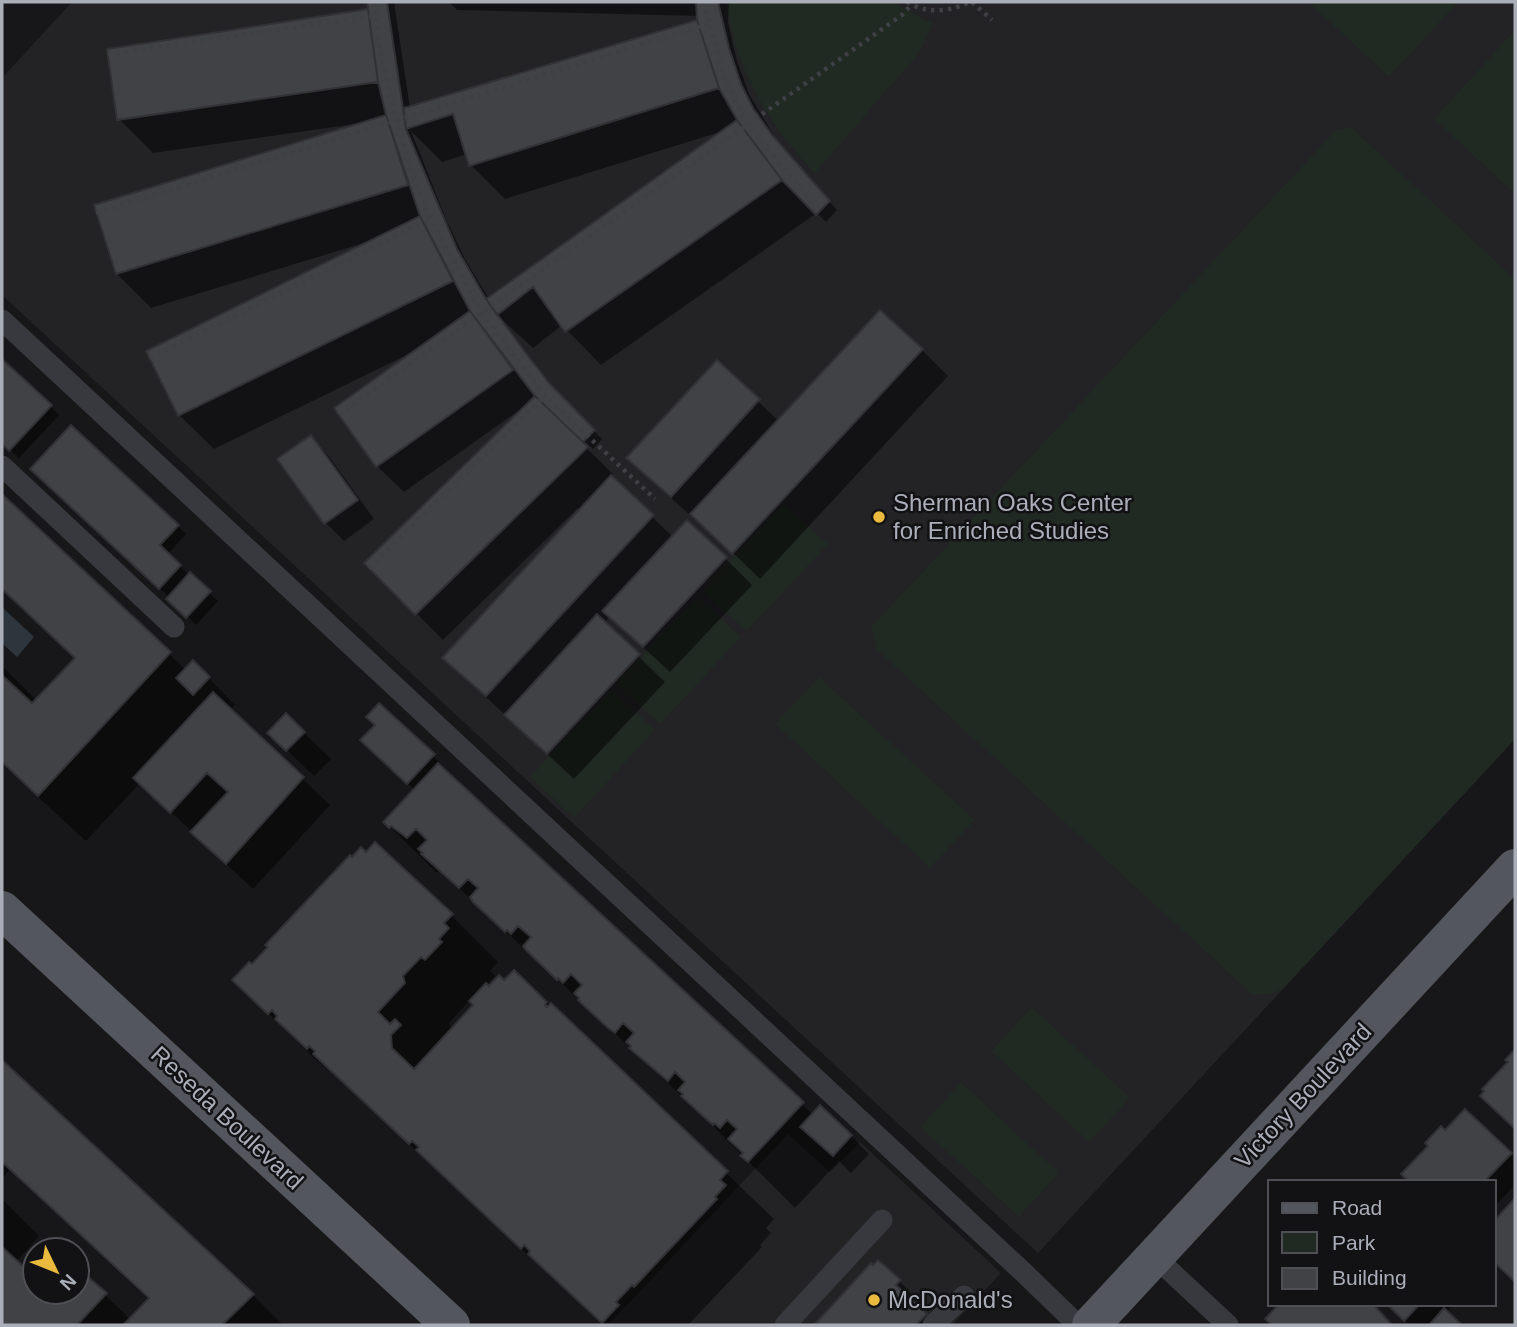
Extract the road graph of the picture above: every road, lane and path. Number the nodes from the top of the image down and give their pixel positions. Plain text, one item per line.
1 (374, 2) edge
2 (704, 2) edge
3 (971, 2) edge
4 (909, 3) edge
5 (375, 16) junction
6 (992, 20) dead end
7 (709, 24) junction
8 (108, 54) dead end
9 (396, 121) junction
10 (747, 124) junction
11 (816, 208) dead end
12 (96, 213) dead end
13 (430, 219) junction
14 (482, 313) junction
15 (2, 320) edge
16 (150, 358) dead end
17 (545, 396) junction
18 (339, 414) dead end
19 (2, 466) edge
20 (655, 499) dead end
21 (369, 568) dead end
22 (174, 627) dead end
23 (1515, 868) edge
24 (2, 910) edge
25 (882, 1220) dead end
26 (1154, 1256) junction
27 (964, 1296) dead end
28 (451, 1325) edge
29 (785, 1325) edge
30 (933, 1325) edge
31 (1078, 1325) edge
32 (1091, 1325) edge
33 (1228, 1325) edge

1 - 5 path
2 - 7 path
3 - 4 path
3 - 6 path
4 - 10 path
5 - 8 path
5 - 9 path
7 - 9 path
7 - 10 path
9 - 12 path
9 - 13 path
10 - 11 path
10 - 14 path
13 - 14 path
13 - 16 path
14 - 17 path
14 - 18 path
15 - 31 lane
17 - 20 path
17 - 21 path
19 - 22 lane
23 - 26 main road, Victory Boulevard
24 - 28 main road, Reseda Boulevard
25 - 29 lane
26 - 32 main road, Victory Boulevard
26 - 33 lane
27 - 30 lane

